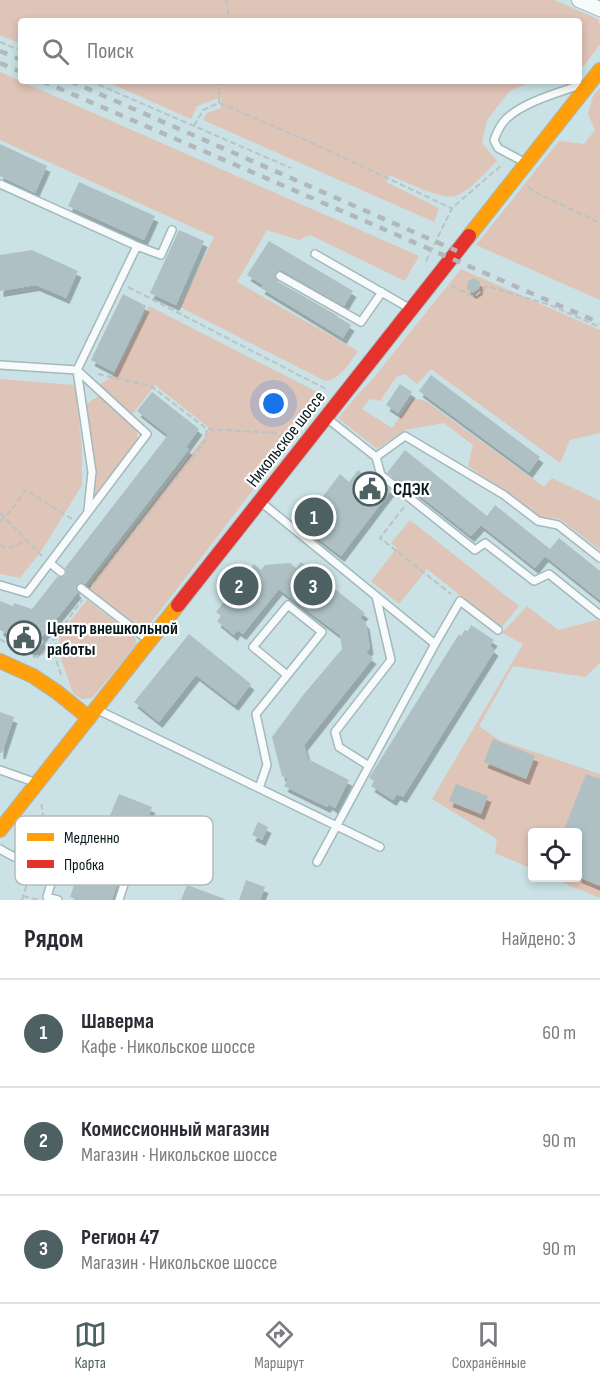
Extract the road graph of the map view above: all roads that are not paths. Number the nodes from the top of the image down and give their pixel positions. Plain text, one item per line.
1 (579, 0) edge
2 (600, 9) edge
3 (596, 75) edge
4 (582, 81) edge
5 (575, 84) edge
6 (527, 163) junction
7 (0, 183) edge
8 (172, 230) dead end
9 (137, 246) junction
10 (315, 254) dead end
11 (280, 276) dead end
12 (382, 292) junction
13 (412, 309) junction
14 (0, 365) edge
15 (77, 370) junction
16 (326, 417) junction
17 (376, 458) junction
18 (260, 501) junction
19 (88, 512) junction
20 (600, 558) edge
21 (50, 563) junction
22 (61, 572) dead end
23 (0, 585) edge
24 (84, 590) road end
25 (376, 596) junction
26 (600, 615) edge
27 (498, 630) dead end
28 (149, 641) junction
29 (435, 644) junction
30 (0, 661) edge
31 (287, 675) junction
32 (92, 714) junction
33 (369, 766) junction
34 (0, 770) edge
35 (36, 783) junction
36 (259, 788) junction
37 (336, 826) junction
38 (0, 830) edge
39 (380, 847) dead end
40 (0, 849) edge
41 (15, 858) edge
42 (317, 862) dead end
43 (51, 885) edge
44 (124, 885) edge
45 (58, 900) edge
46 (119, 900) edge

1 - 2 street
3 - 4 lane
3 - 6 main road, Никольское шоссе
5 - 6 lane
6 - 13 main road, Никольское шоссе
7 - 9 lane
8 - 9 lane
9 - 15 lane
10 - 12 lane
11 - 12 lane
12 - 13 lane
13 - 16 main road, Никольское шоссе
14 - 15 lane
15 - 19 lane
15 - 19 lane
16 - 17 lane
16 - 18 main road, Никольское шоссе
17 - 20 lane
17 - 26 lane
18 - 25 lane
18 - 28 main road, Никольское шоссе
19 - 21 lane
21 - 22 lane
21 - 23 lane
24 - 28 lane
25 - 29 lane
25 - 33 lane
27 - 29 lane
28 - 32 main road, Никольское шоссе
29 - 33 lane
30 - 32 main road
31 - 31 lane
31 - 36 lane
32 - 35 main road, Никольское шоссе
32 - 36 lane
33 - 37 lane
34 - 35 lane
35 - 38 main road, Никольское шоссе
36 - 37 lane
37 - 39 lane
37 - 42 lane
40 - 41 lane
43 - 45 lane
44 - 46 lane

